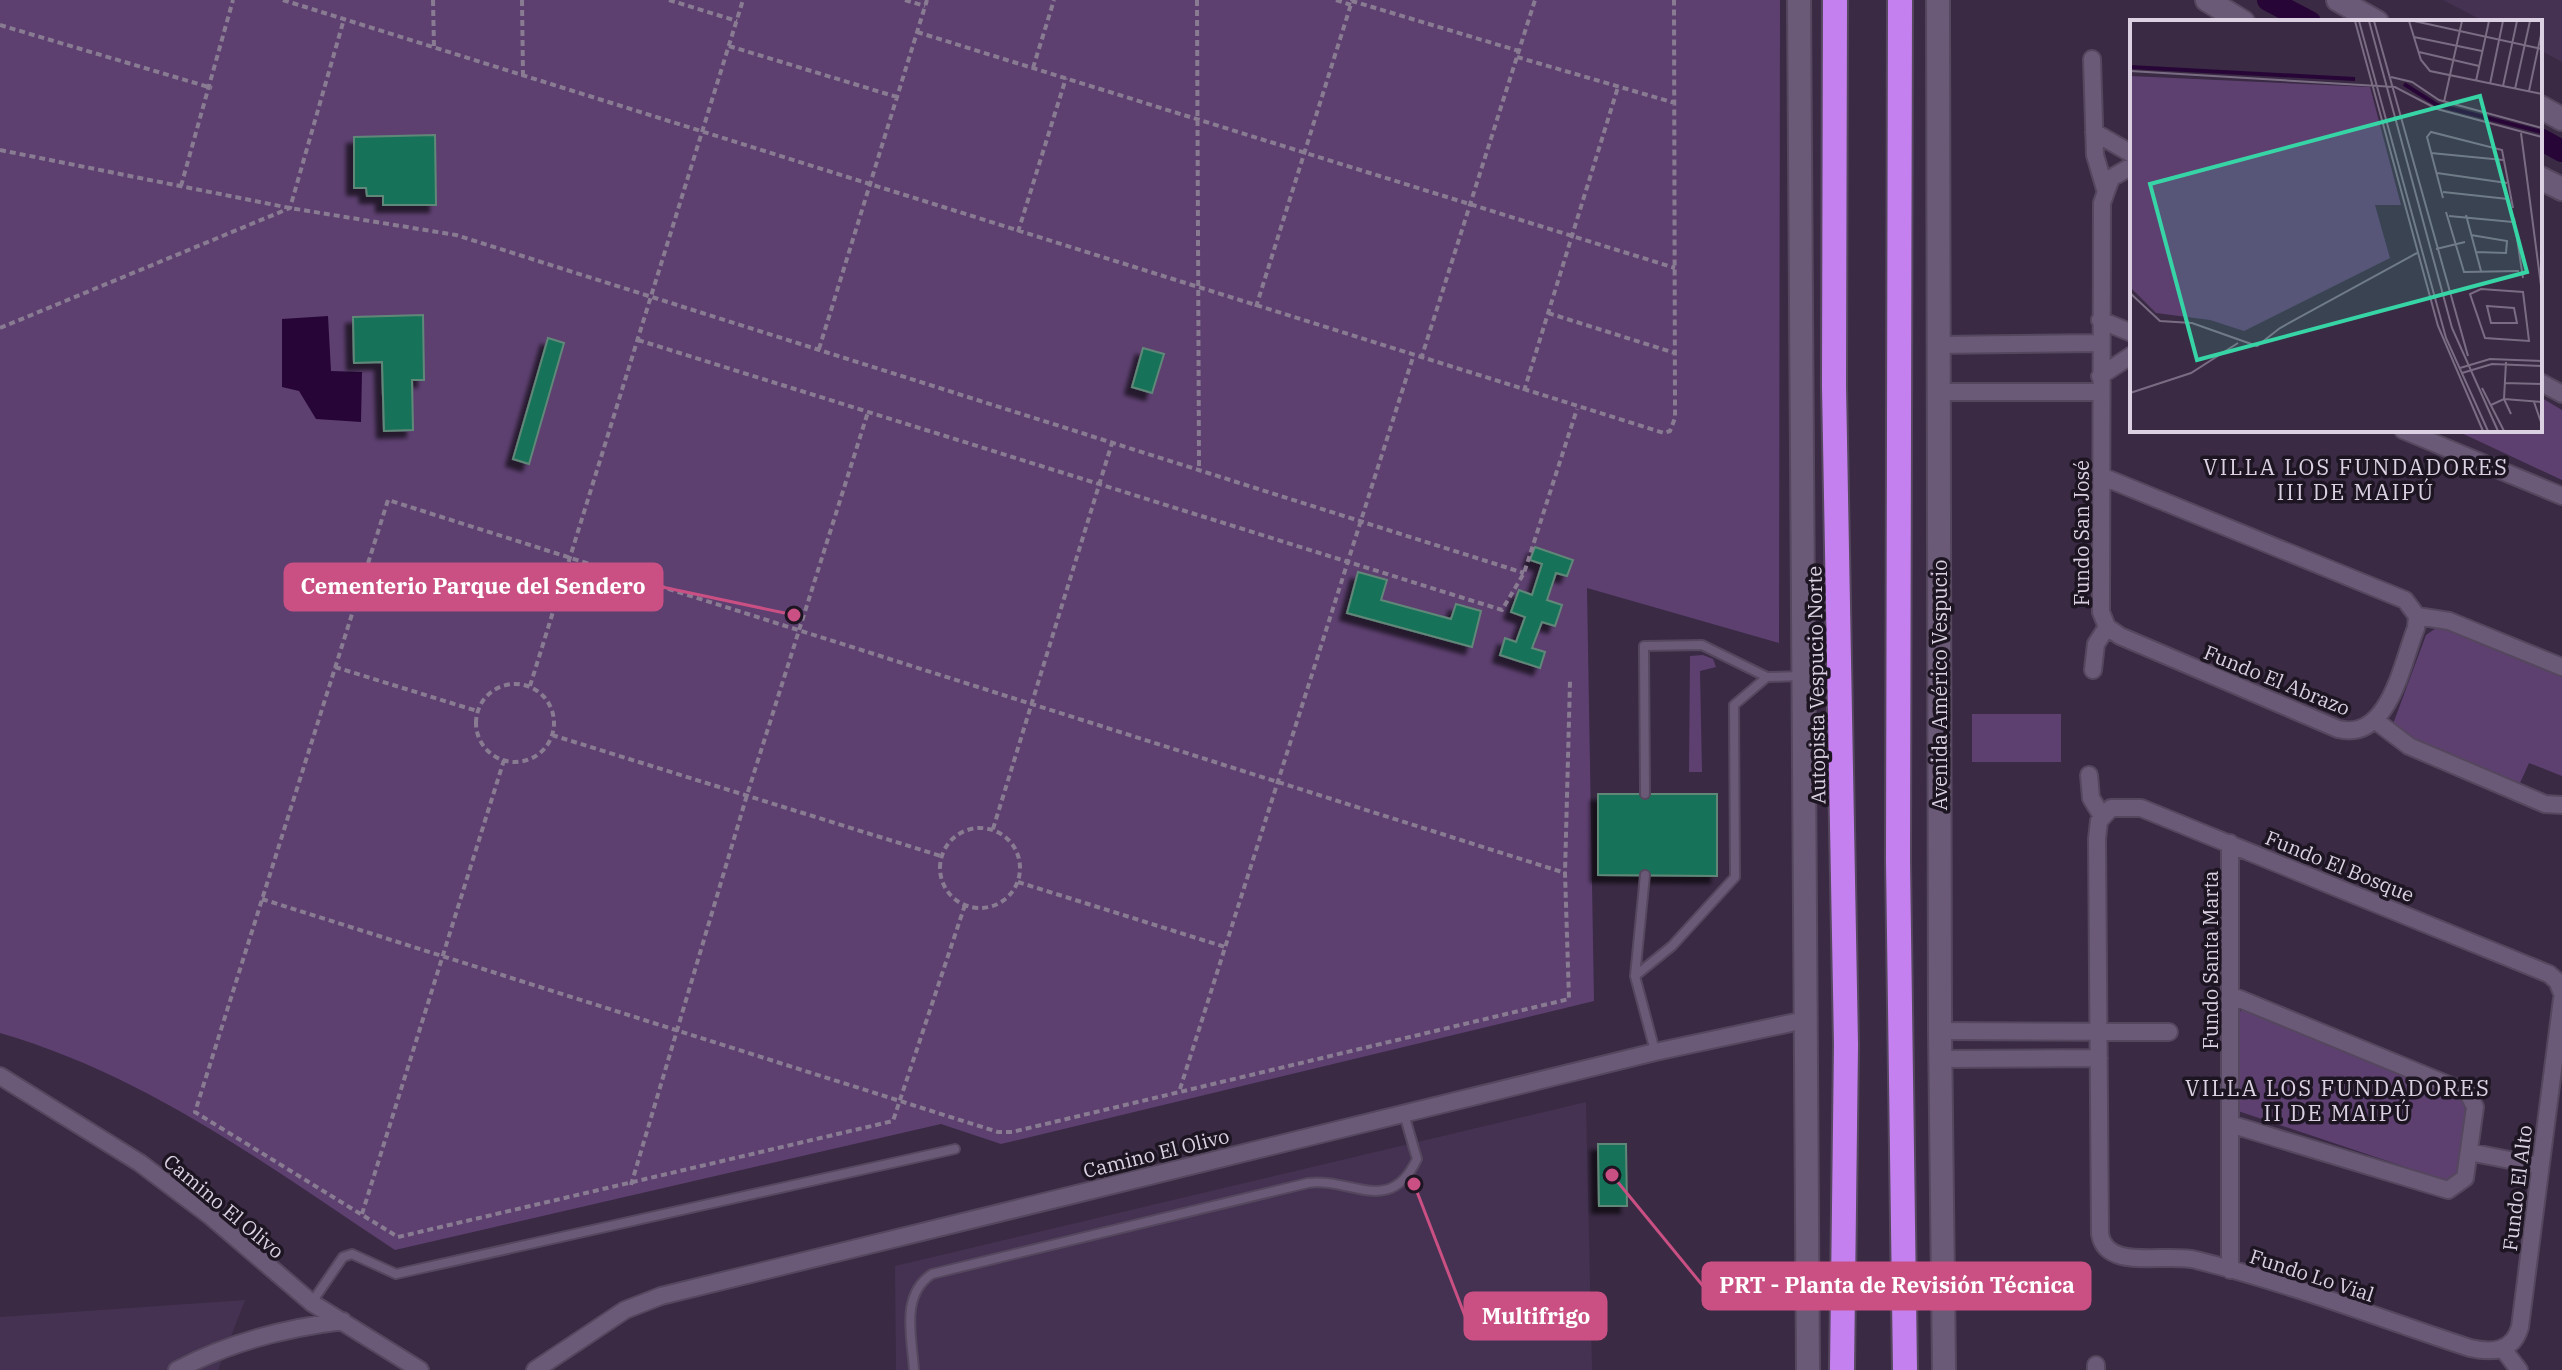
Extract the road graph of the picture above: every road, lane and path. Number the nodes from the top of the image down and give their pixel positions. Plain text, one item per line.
1 (233, 0) edge
2 (283, 0) edge
3 (433, 0) edge
4 (522, 0) edge
5 (669, 0) edge
6 (743, 0) edge
7 (905, 0) edge
8 (927, 0) edge
9 (1054, 0) edge
10 (1197, 0) edge
11 (1336, 0) edge
12 (1535, 0) edge
13 (1674, 0) edge
14 (1799, 0) edge
15 (1835, 0) edge
16 (1900, 0) edge
17 (1938, 0) edge
18 (2207, 0) edge
19 (2338, 0) edge
20 (1364, 2) edge
21 (1351, 5) junction
22 (925, 6) junction
23 (344, 19) junction
24 (2240, 20) edge
25 (2373, 20) edge
26 (737, 21) junction
27 (0, 25) edge
28 (917, 32) junction
29 (729, 46) junction
30 (434, 48) junction
31 (1518, 54) junction
32 (2092, 59) dead end
33 (1033, 68) junction
34 (523, 76) junction
35 (1066, 78) junction
36 (1618, 87) junction
37 (212, 88) junction
38 (897, 97) junction
39 (1675, 103) junction
40 (2542, 108) edge
41 (1197, 119) junction
42 (2562, 119) edge
43 (703, 132) junction
44 (2094, 132) junction
45 (0, 150) edge
46 (1304, 153) junction
47 (2130, 153) edge
48 (2125, 169) edge
49 (2542, 179) edge
50 (870, 185) junction
51 (181, 186) junction
52 (2105, 189) junction
53 (2562, 189) edge
54 (1469, 204) junction
55 (290, 208) junction
56 (1018, 232) junction
57 (1572, 236) junction
58 (1675, 268) junction
59 (1198, 289) junction
60 (651, 297) junction
61 (1256, 307) junction
62 (1548, 313) junction
63 (2100, 320) junction
64 (0, 328) edge
65 (2130, 332) edge
66 (638, 340) junction
67 (2100, 343) junction
68 (1937, 345) junction
69 (819, 350) junction
70 (1675, 353) junction
71 (1413, 357) junction
72 (2130, 357) edge
73 (1421, 359) junction
74 (2542, 383) edge
75 (2100, 384) junction
76 (1524, 391) junction
77 (1937, 392) junction
78 (2562, 394) edge
79 (1577, 408) junction
80 (868, 412) junction
81 (2408, 432) edge
82 (1112, 443) junction
83 (1199, 470) junction
84 (2101, 476) junction
85 (1099, 484) junction
86 (2562, 496) edge
87 (1361, 522) junction
88 (570, 557) junction
89 (1348, 562) junction
90 (1524, 573) junction
91 (2417, 616) junction
92 (2107, 627) junction
93 (800, 630) junction
94 (335, 667) junction
95 (2562, 667) edge
96 (2093, 670) dead end
97 (1803, 676) junction
98 (1767, 677) junction
99 (1570, 681) dead end
100 (530, 686) junction
101 (1032, 703) junction
102 (477, 711) junction
103 (2376, 721) junction
104 (552, 735) junction
105 (504, 760) junction
106 (2089, 775) dead end
107 (1278, 781) junction
108 (1645, 794) dead end
109 (747, 795) junction
110 (2562, 805) edge
111 (2102, 816) junction
112 (993, 829) junction
113 (2230, 843) junction
114 (941, 856) junction
115 (1565, 873) junction
116 (1645, 875) dead end
117 (1018, 882) junction
118 (262, 899) junction
119 (965, 905) junction
120 (1225, 947) junction
121 (443, 957) junction
122 (1635, 976) junction
123 (2561, 989) edge
124 (2230, 995) junction
125 (1805, 1020) junction
126 (675, 1030) junction
127 (2024, 1030) junction
128 (2100, 1030) junction
129 (1940, 1031) junction
130 (2169, 1032) dead end
131 (1655, 1052) junction
132 (2025, 1058) junction
133 (2099, 1058) junction
134 (1940, 1059) junction
135 (0, 1076) edge
136 (1180, 1089) junction
137 (902, 1101) junction
138 (1404, 1113) junction
139 (2230, 1124) junction
140 (955, 1149) dead end
141 (2469, 1152) junction
142 (2540, 1166) junction
143 (631, 1185) junction
144 (362, 1214) junction
145 (2230, 1270) junction
146 (312, 1303) junction
147 (343, 1321) junction
148 (2503, 1349) junction
149 (177, 1370) edge
150 (420, 1370) edge
151 (535, 1370) edge
152 (914, 1370) edge
153 (1808, 1370) edge
154 (1842, 1370) edge
155 (1905, 1370) edge
156 (1944, 1370) edge
157 (2519, 1370) edge

1 - 37 path
2 - 23 path
3 - 30 path
4 - 34 path
5 - 26 path
6 - 26 path
7 - 22 path
8 - 22 path
9 - 33 path
10 - 41 path
11 - 21 path
12 - 31 path
13 - 39 path
14 - 97 main road
15 - 154 highway, Autopista Vespucio Norte
16 - 155 highway
17 - 68 main road, Avenida Américo Vespucio
18 - 24 main road
19 - 25 main road
20 - 21 path
20 - 31 path
21 - 46 path
22 - 28 path
23 - 30 path
23 - 55 path
26 - 29 path
27 - 37 path
28 - 33 path
28 - 38 path
29 - 38 path
29 - 43 path
30 - 34 path
31 - 36 path
31 - 54 path
32 - 44 street, Fundo San José
33 - 35 path
34 - 43 path
35 - 41 path
35 - 56 path
36 - 39 path
36 - 57 path
37 - 51 path
38 - 50 path
39 - 58 path
40 - 42 main road
41 - 46 path
41 - 59 path
43 - 50 path
43 - 60 path
44 - 47 street
44 - 52 street, Fundo San José
45 - 51 path
46 - 54 path
46 - 61 path
48 - 52 street
49 - 53 main road
50 - 56 path
50 - 69 path
51 - 55 path
52 - 63 street, Fundo San José
54 - 57 path
54 - 73 path
55 - 60 path
55 - 64 path
56 - 59 path
57 - 58 path
57 - 62 path
58 - 70 path
59 - 61 path
59 - 83 path
60 - 66 path
60 - 69 path
61 - 71 path
62 - 70 path
62 - 76 path
63 - 65 street
63 - 67 street, Fundo San José
66 - 80 path
66 - 88 path
67 - 68 street
67 - 75 street, Fundo San José
68 - 77 main road, Avenida Américo Vespucio
69 - 82 path
70 - 79 path
71 - 73 path
71 - 87 path
72 - 75 street
73 - 76 path
74 - 78 street
75 - 77 street
75 - 84 street, Fundo San José
76 - 79 path
77 - 129 main road, Avenida Américo Vespucio
79 - 90 path
80 - 85 path
80 - 93 path
81 - 86 street
82 - 83 path
82 - 85 path
83 - 87 path
84 - 91 street
84 - 92 street, Fundo San José
85 - 89 path
85 - 101 path
87 - 89 path
87 - 90 path
88 - 93 path
88 - 94 path
88 - 100 path
89 - 90 path
89 - 107 path
91 - 95 street
91 - 103 street
92 - 96 street, Fundo San José
92 - 103 street, Fundo El Abrazo
93 - 101 path
93 - 109 path
94 - 102 path
94 - 118 path
97 - 98 lane
97 - 125 main road
98 - 108 lane
98 - 122 lane
99 - 115 path
100 - 102 path
100 - 104 path
101 - 107 path
101 - 112 path
102 - 105 path
103 - 110 street, Fundo El Abrazo
104 - 105 path
104 - 109 path
105 - 121 path
106 - 111 street
107 - 115 path
107 - 120 path
109 - 114 path
109 - 126 path
111 - 113 street, Fundo El Bosque
111 - 128 street
112 - 114 path
112 - 117 path
113 - 123 street, Fundo El Bosque
113 - 124 street, Fundo Santa Marta
114 - 119 path
115 - 136 path
116 - 122 lane
117 - 119 path
117 - 120 path
118 - 121 path
118 - 144 path
119 - 137 path
120 - 136 path
121 - 126 path
121 - 144 path
122 - 131 lane
123 - 142 street, Fundo El Alto
124 - 139 street, Fundo Santa Marta
124 - 141 street
125 - 131 street, Camino El Olivo
125 - 153 main road
126 - 137 path
126 - 143 path
127 - 128 street, Fundo Santa Marta
127 - 129 street, Fundo Santa Marta
127 - 132 street
128 - 130 street, Fundo Santa Marta
128 - 133 street
129 - 134 main road, Avenida Américo Vespucio
131 - 138 street, Camino El Olivo
132 - 133 street
132 - 134 street
133 - 145 street, Fundo Lo Vial
134 - 156 main road, Avenida Américo Vespucio
135 - 146 street, Camino El Olivo
136 - 137 path
137 - 143 path
138 - 151 street, Camino El Olivo
138 - 152 lane
139 - 141 street
139 - 145 street, Fundo Santa Marta
140 - 146 lane
141 - 142 street
142 - 148 street, Fundo El Alto
143 - 144 path
145 - 148 street, Fundo Lo Vial
146 - 147 street, Camino El Olivo
147 - 149 street
147 - 150 street, Camino El Olivo
148 - 157 street

